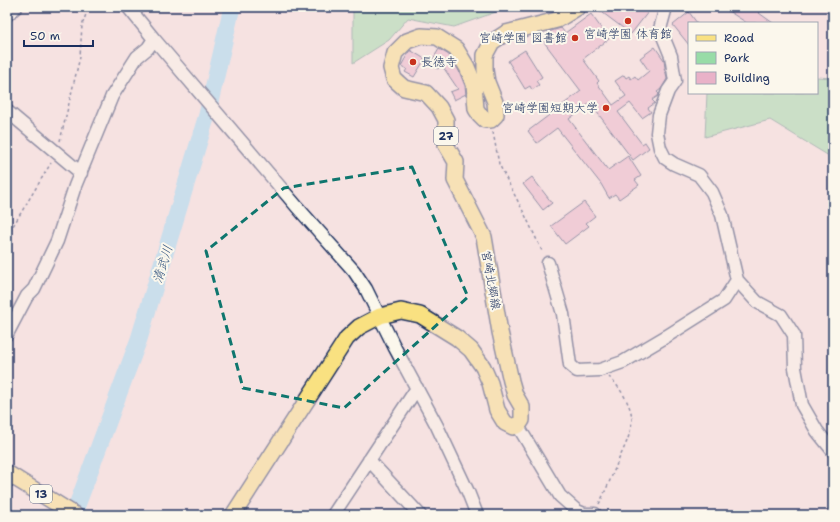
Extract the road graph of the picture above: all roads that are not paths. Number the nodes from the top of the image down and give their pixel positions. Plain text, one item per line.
1 (16, 7) edge
2 (128, 7) edge
3 (578, 7) edge
4 (666, 7) edge
5 (7, 15) edge
6 (154, 39) junction
7 (7, 111) edge
8 (81, 173) junction
9 (548, 263) road end
10 (737, 280) junction
11 (380, 316) junction
12 (7, 334) edge
13 (417, 388) junction
14 (518, 426) junction
15 (833, 451) edge
16 (369, 460) junction
17 (7, 472) edge
18 (335, 514) edge
19 (595, 514) edge
20 (76, 515) edge
21 (233, 515) edge
22 (420, 515) edge
23 (477, 515) edge

1 - 5 street
2 - 6 street
3 - 14 main road, 宮崎北郷線 / 27
4 - 10 street
6 - 8 street
6 - 11 street
7 - 8 street
8 - 12 street
9 - 10 street
10 - 15 street
11 - 13 street
11 - 14 main road
11 - 21 main road
13 - 16 street
13 - 23 street
14 - 19 street
16 - 18 street
16 - 22 street
17 - 20 main road, 13

